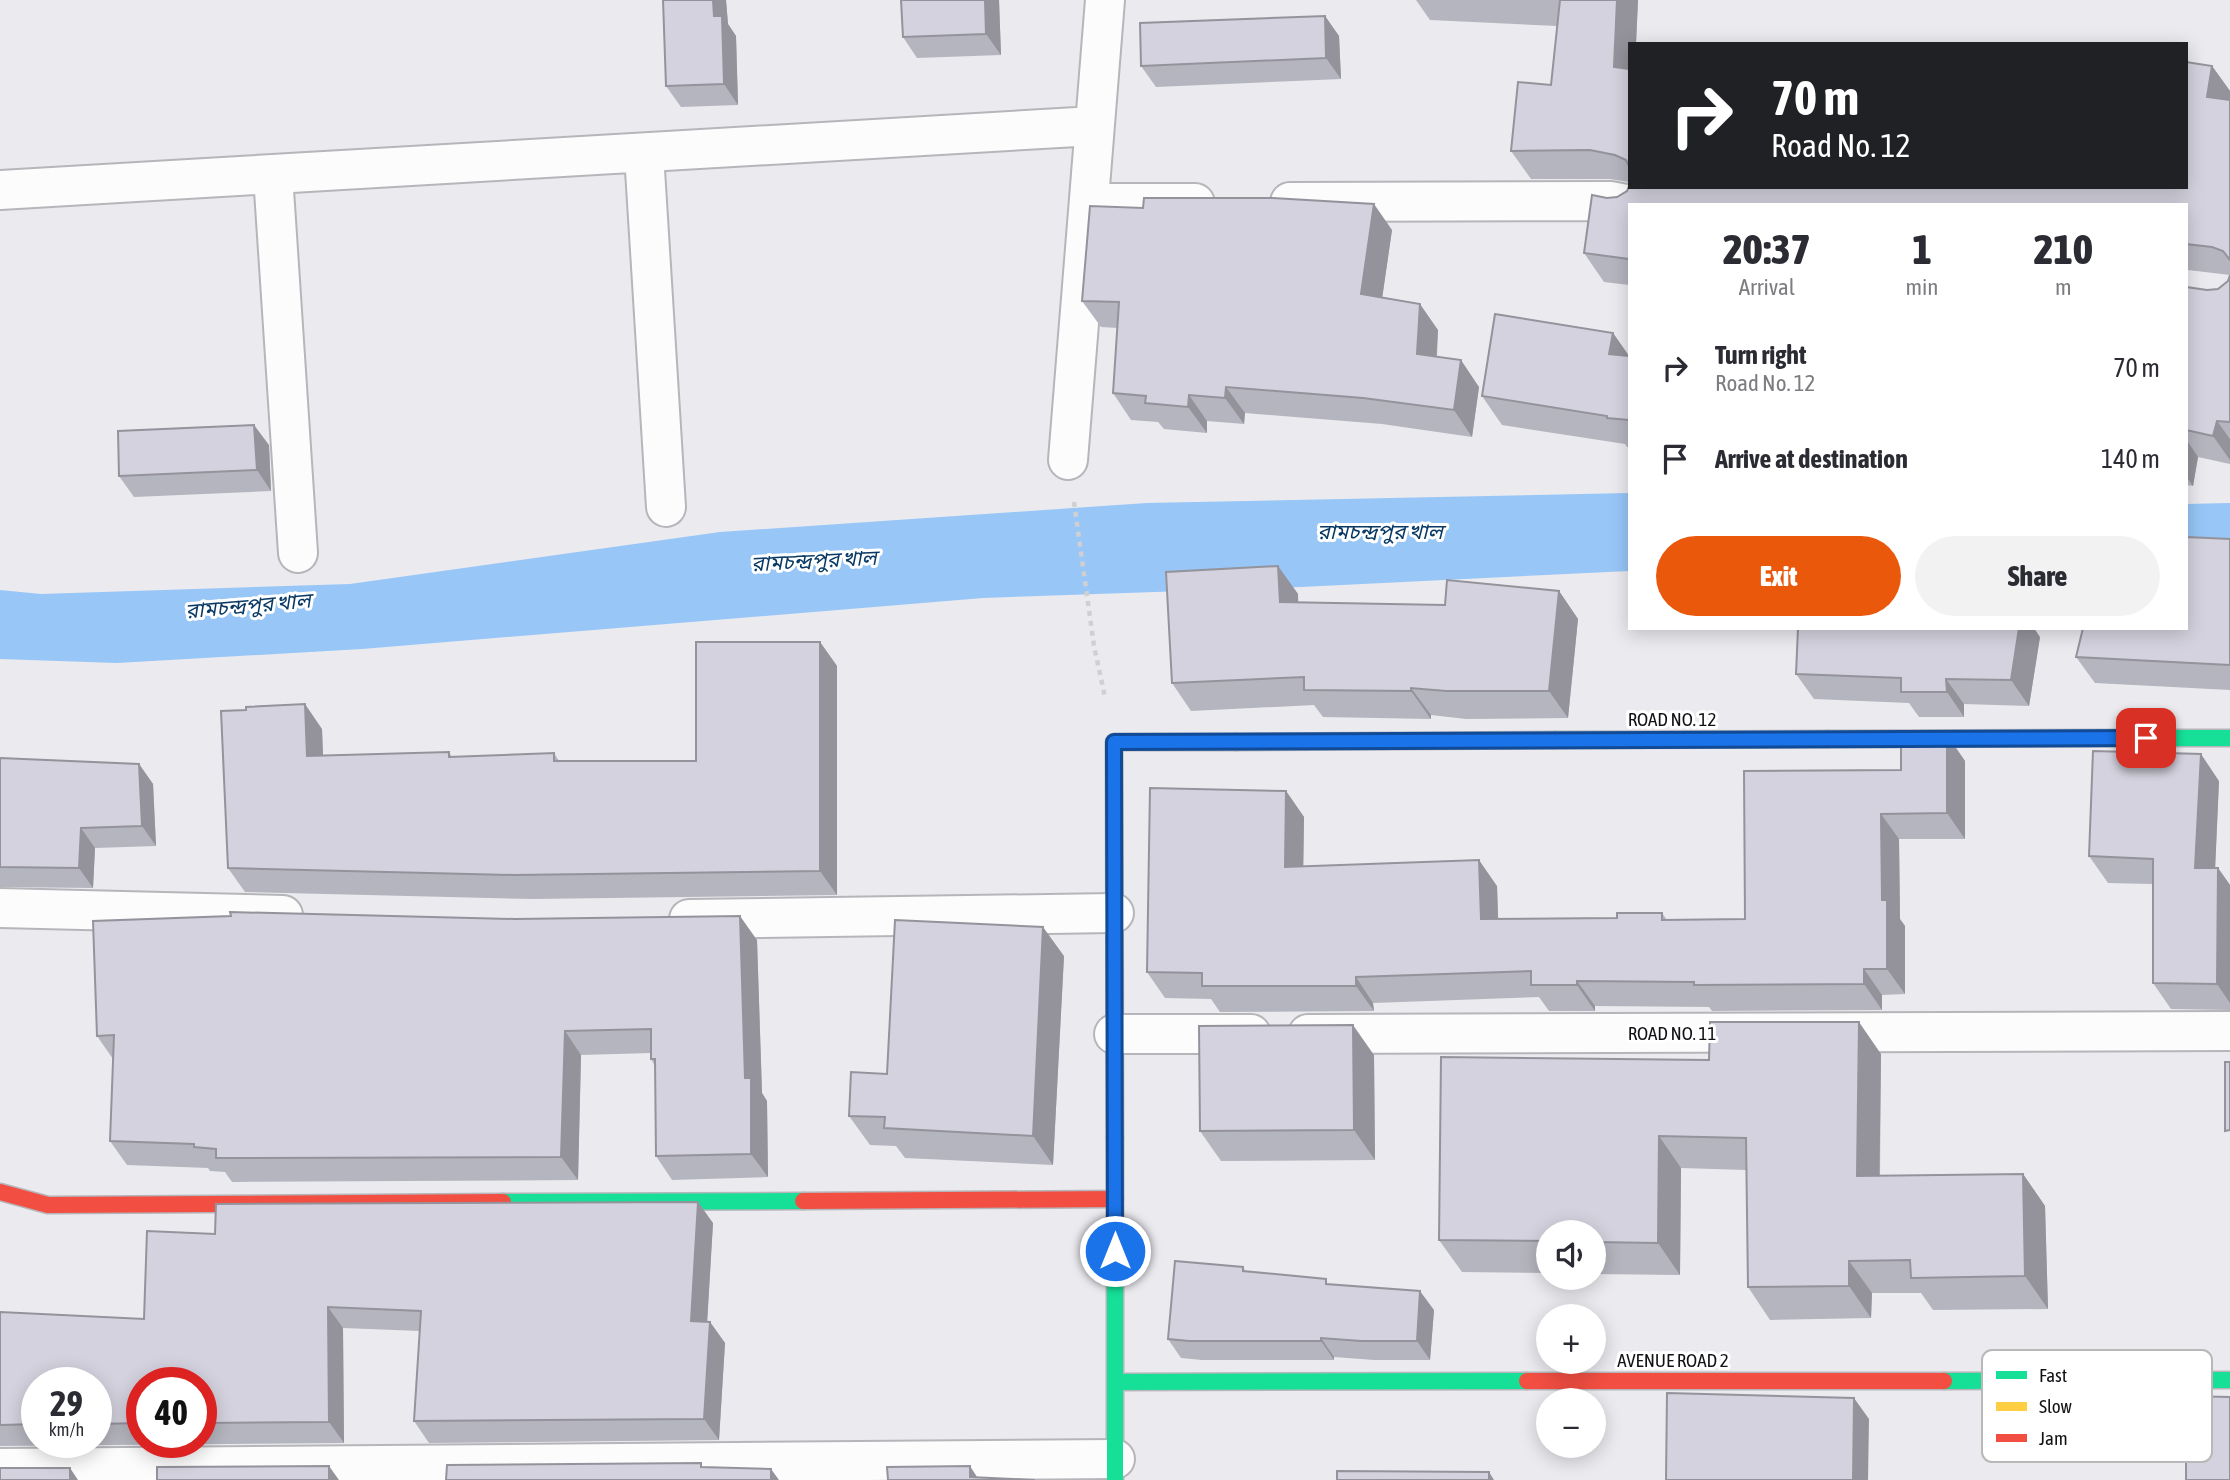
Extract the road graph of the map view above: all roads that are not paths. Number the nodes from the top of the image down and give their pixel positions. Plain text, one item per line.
1 (1105, 0) edge
2 (1094, 127) junction
3 (643, 154) junction
4 (273, 175) junction
5 (0, 190) edge
6 (1089, 203) junction
7 (1628, 204) edge
8 (1068, 460) road end
9 (666, 507) dead end
10 (298, 553) dead end
11 (2230, 738) edge
12 (0, 908) edge
13 (1114, 913) junction
14 (313, 915) edge
15 (657, 919) edge
16 (2230, 1031) edge
17 (1114, 1034) junction
18 (0, 1192) edge
19 (1115, 1199) junction
20 (1982, 1380) edge
21 (2212, 1380) edge
22 (2230, 1380) edge
23 (1115, 1382) junction
24 (0, 1468) edge
25 (1115, 1470) edge

1 - 2 street
2 - 3 street
2 - 6 street
3 - 4 street
3 - 9 street
4 - 5 street
4 - 10 street
6 - 7 street
6 - 8 street
11 - 13 street, ROAD NO. 12
12 - 14 street
13 - 15 street
13 - 17 street
16 - 17 street, ROAD NO. 11
17 - 19 street
18 - 19 street
19 - 23 street
20 - 23 street, AVENUE ROAD 2
21 - 22 street, AVENUE ROAD 2
23 - 25 street
24 - 25 street

